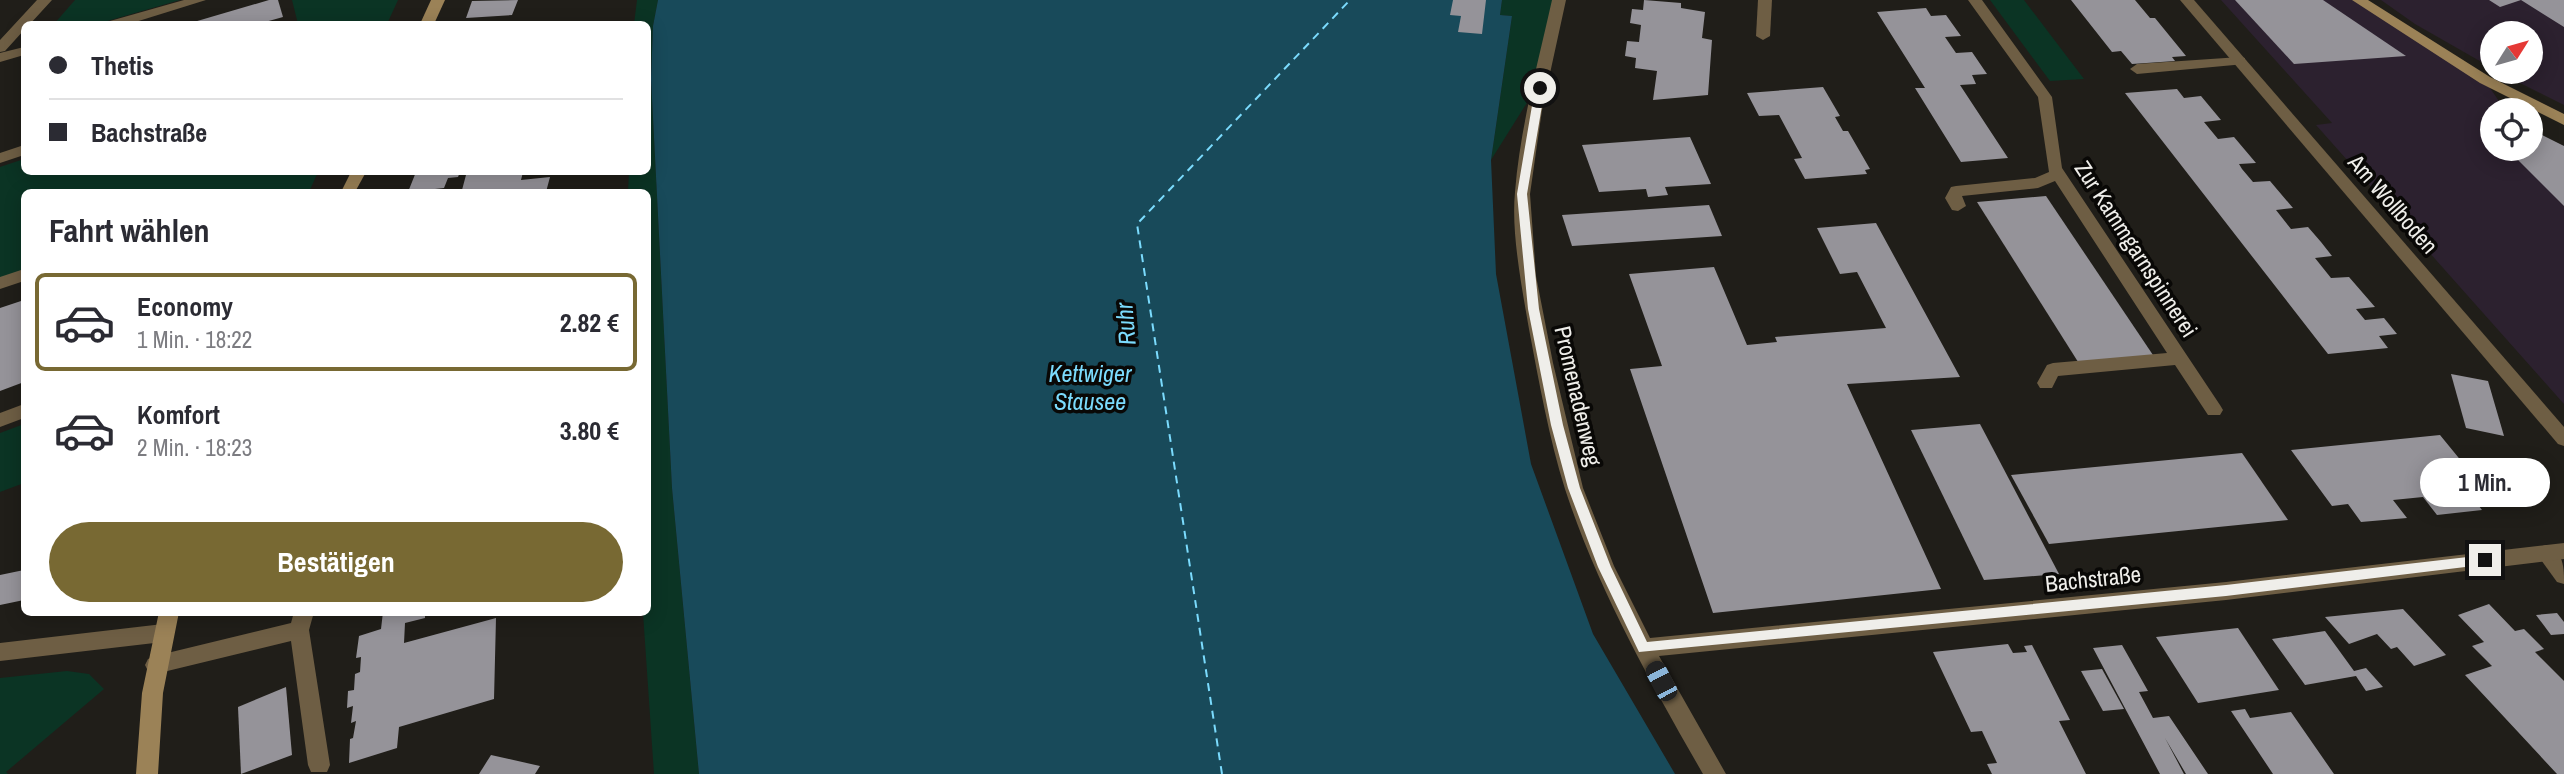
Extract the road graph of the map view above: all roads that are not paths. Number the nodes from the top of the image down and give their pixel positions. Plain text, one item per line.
1 (45, 0) edge
2 (199, 0) edge
3 (438, 0) edge
4 (1559, 0) edge
5 (1765, 0) edge
6 (1975, 0) edge
7 (2187, 0) edge
8 (2359, 0) edge
9 (25, 21) edge
10 (125, 21) edge
11 (428, 21) edge
12 (21, 26) edge
13 (1763, 36) dead end
14 (0, 48) edge
15 (21, 52) edge
16 (0, 58) edge
17 (2240, 61) junction
18 (2137, 69) dead end
19 (2564, 120) edge
20 (21, 151) edge
21 (0, 158) edge
22 (2058, 174) junction
23 (1958, 206) dead end
24 (21, 276) edge
25 (0, 283) edge
26 (2180, 358) junction
27 (2046, 383) dead end
28 (2214, 410) dead end
29 (21, 412) edge
30 (0, 420) edge
31 (2564, 439) edge
32 (2555, 552) edge
33 (2564, 576) edge
34 (301, 621) edge
35 (166, 623) edge
36 (1644, 648) junction
37 (0, 652) edge
38 (155, 665) junction
39 (318, 765) dead end
40 (147, 774) edge
41 (1715, 774) edge

1 - 9 street
2 - 10 street
3 - 11 main road
4 - 36 street, Promenadenweg
5 - 13 street
6 - 22 street, Zur Kammgarnspinnerei
7 - 17 street, Am Wollboden
8 - 19 main road
12 - 14 street
15 - 16 street
17 - 18 street
17 - 31 street, Am Wollboden
20 - 21 street
22 - 23 street
22 - 26 street, Zur Kammgarnspinnerei
24 - 25 street
26 - 27 street
26 - 28 street, Zur Kammgarnspinnerei
29 - 30 street
32 - 33 street, Bachstraße
32 - 36 street, Bachstraße
34 - 38 street
34 - 39 street
35 - 37 street
35 - 38 main road
36 - 41 street, Promenadenweg
38 - 40 main road

